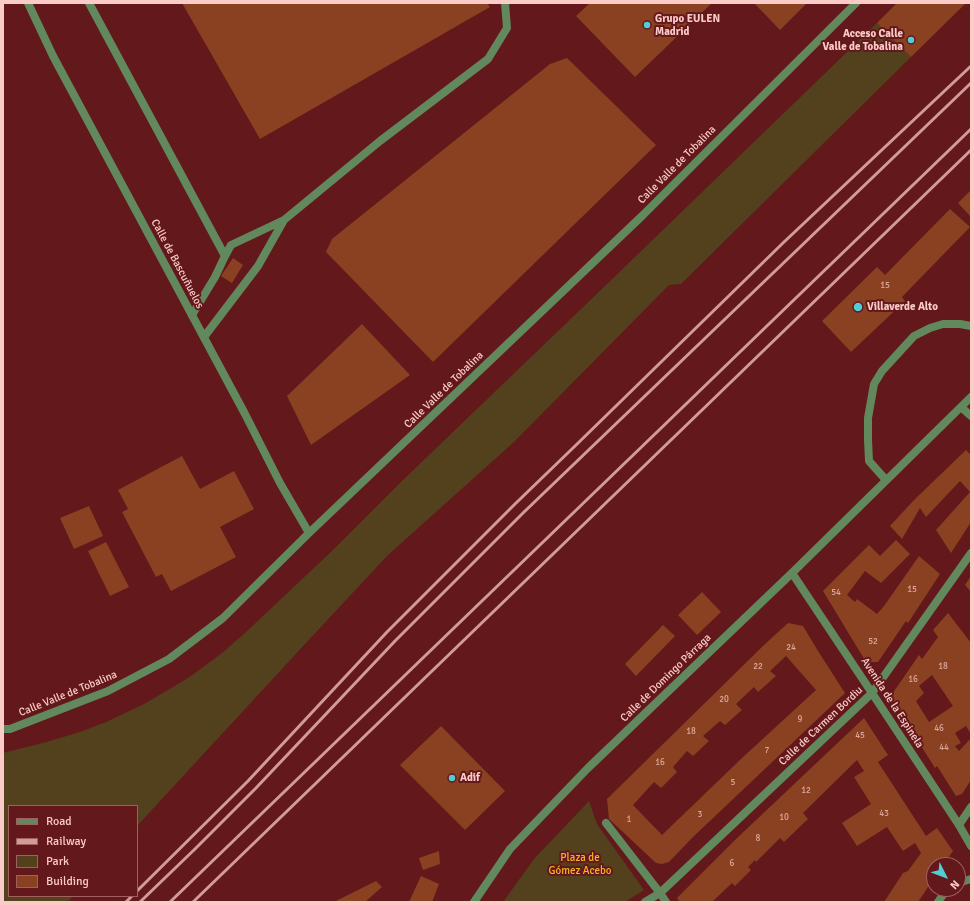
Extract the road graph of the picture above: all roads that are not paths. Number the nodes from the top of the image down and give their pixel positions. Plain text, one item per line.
1 (28, 3) edge
2 (89, 3) edge
3 (505, 3) edge
4 (856, 3) edge
5 (284, 220) junction
6 (225, 256) junction
7 (192, 315) junction
8 (971, 326) edge
9 (204, 337) junction
10 (971, 397) edge
11 (962, 407) junction
12 (971, 416) edge
13 (886, 480) junction
14 (309, 533) junction
15 (971, 553) edge
16 (792, 573) junction
17 (872, 693) junction
18 (3, 729) edge
19 (971, 807) edge
20 (606, 823) dead end
21 (958, 825) junction
22 (971, 846) edge
23 (660, 893) junction
24 (474, 902) edge
25 (645, 902) edge
26 (666, 902) edge

1 - 7 street, Calle de Bascuñuelos
2 - 6 street
3 - 5 street
4 - 14 street, Calle Valle de Tobalina
5 - 6 street
5 - 9 street
6 - 7 street
7 - 9 street, Calle de Bascuñuelos
8 - 13 street
9 - 14 street, Calle de Bascuñuelos
10 - 11 street, Calle de Domingo Párraga
11 - 12 street
11 - 13 street, Calle de Domingo Párraga
13 - 16 street, Calle de Domingo Párraga
14 - 18 street, Calle Valle de Tobalina
15 - 17 street, Calle de Carmen Bordiu
16 - 17 street, Avenida de la Espinela
16 - 24 street, Calle de Domingo Párraga
17 - 21 street, Avenida de la Espinela
17 - 23 street, Calle de Carmen Bordiu
19 - 21 street
20 - 23 street
21 - 22 street, Avenida de la Espinela
23 - 25 street, Calle de Carmen Bordiu
23 - 26 street

